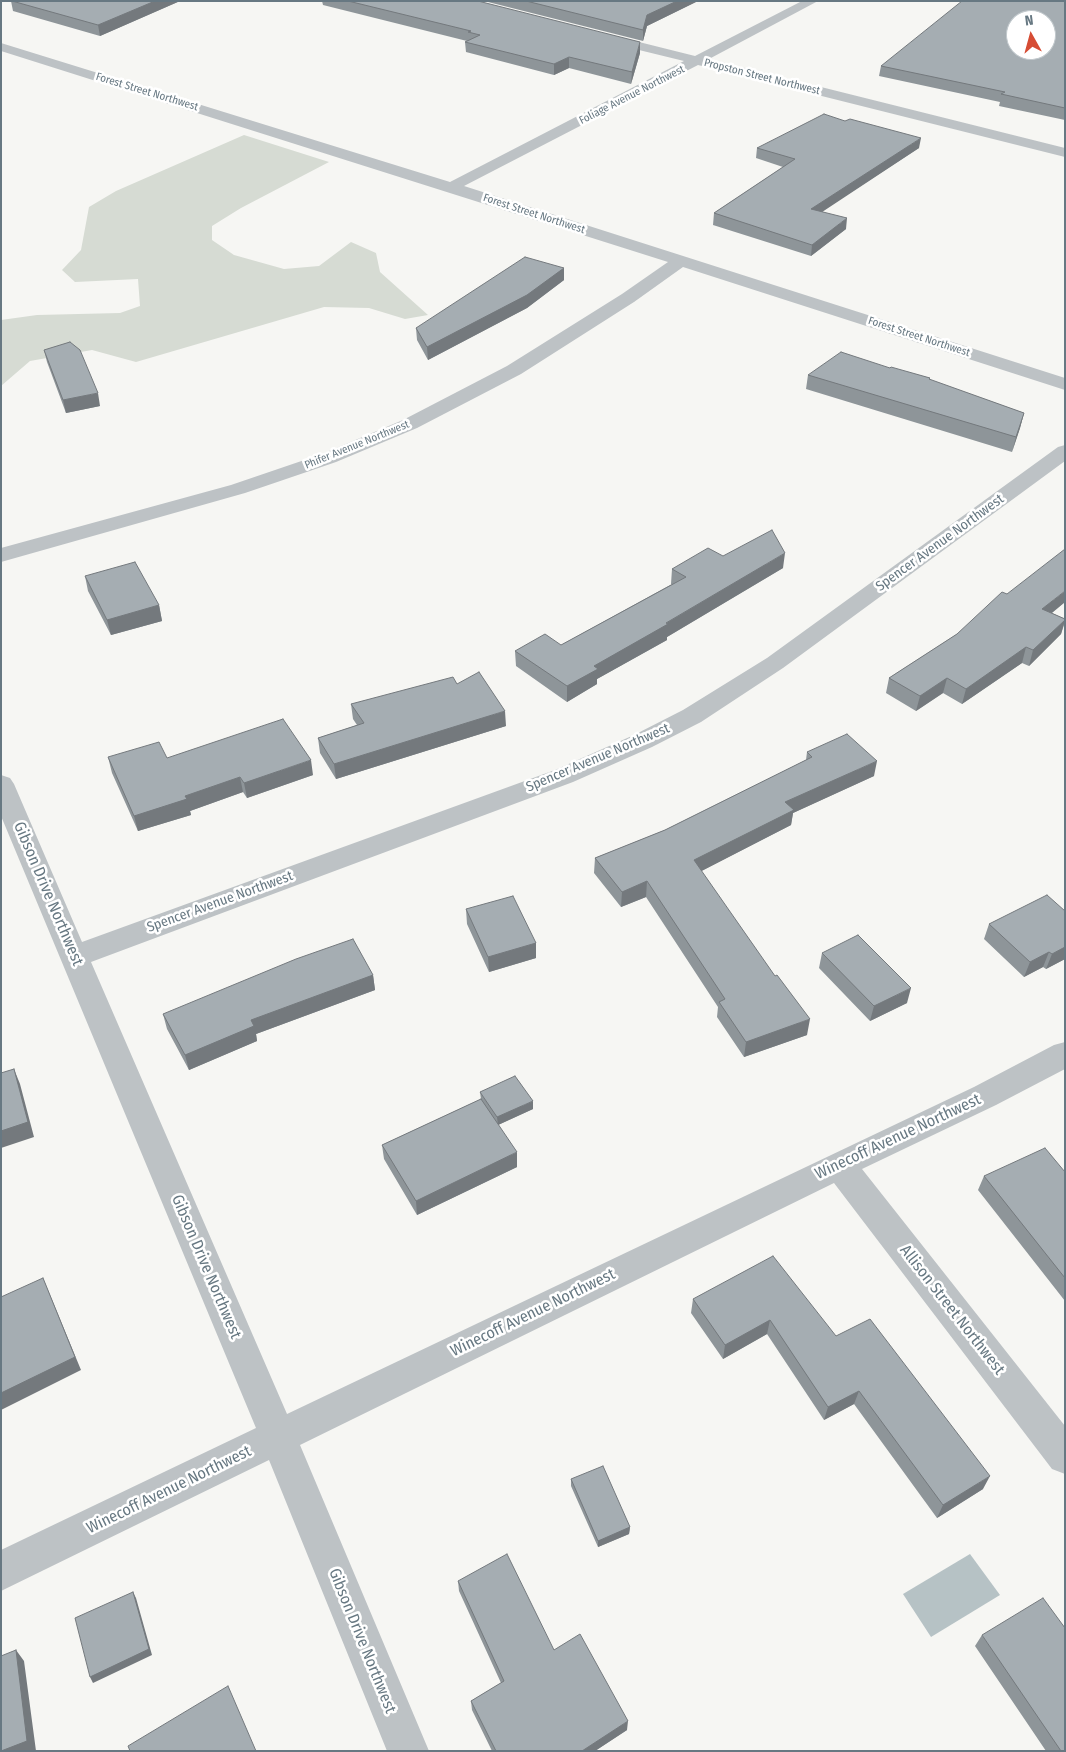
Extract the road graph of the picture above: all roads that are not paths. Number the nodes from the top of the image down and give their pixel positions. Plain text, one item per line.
1 (812, 1) edge
2 (592, 34) edge
3 (1, 47) edge
4 (698, 61) junction
5 (1065, 153) edge
6 (451, 188) junction
7 (681, 261) junction
8 (1065, 384) edge
9 (1065, 451) edge
10 (1, 555) edge
11 (1, 784) edge
12 (74, 956) junction
13 (1065, 1054) edge
14 (839, 1165) junction
15 (278, 1437) junction
16 (1065, 1456) edge
17 (1, 1571) edge
18 (408, 1751) edge

1 - 4 street, Foliage Avenue Northwest
2 - 4 street, Propston Street Northwest
3 - 6 street, Forest Street Northwest
4 - 5 street, Propston Street Northwest
4 - 6 street, Foliage Avenue Northwest
6 - 7 street, Forest Street Northwest
7 - 8 street, Forest Street Northwest
7 - 10 street, Phifer Avenue Northwest
9 - 12 street, Spencer Avenue Northwest
11 - 12 street, Gibson Drive Northwest
12 - 15 street, Gibson Drive Northwest
13 - 14 street, Winecoff Avenue Northwest
14 - 15 street, Winecoff Avenue Northwest
14 - 16 street, Allison Street Northwest
15 - 17 street, Winecoff Avenue Northwest
15 - 18 street, Gibson Drive Northwest

